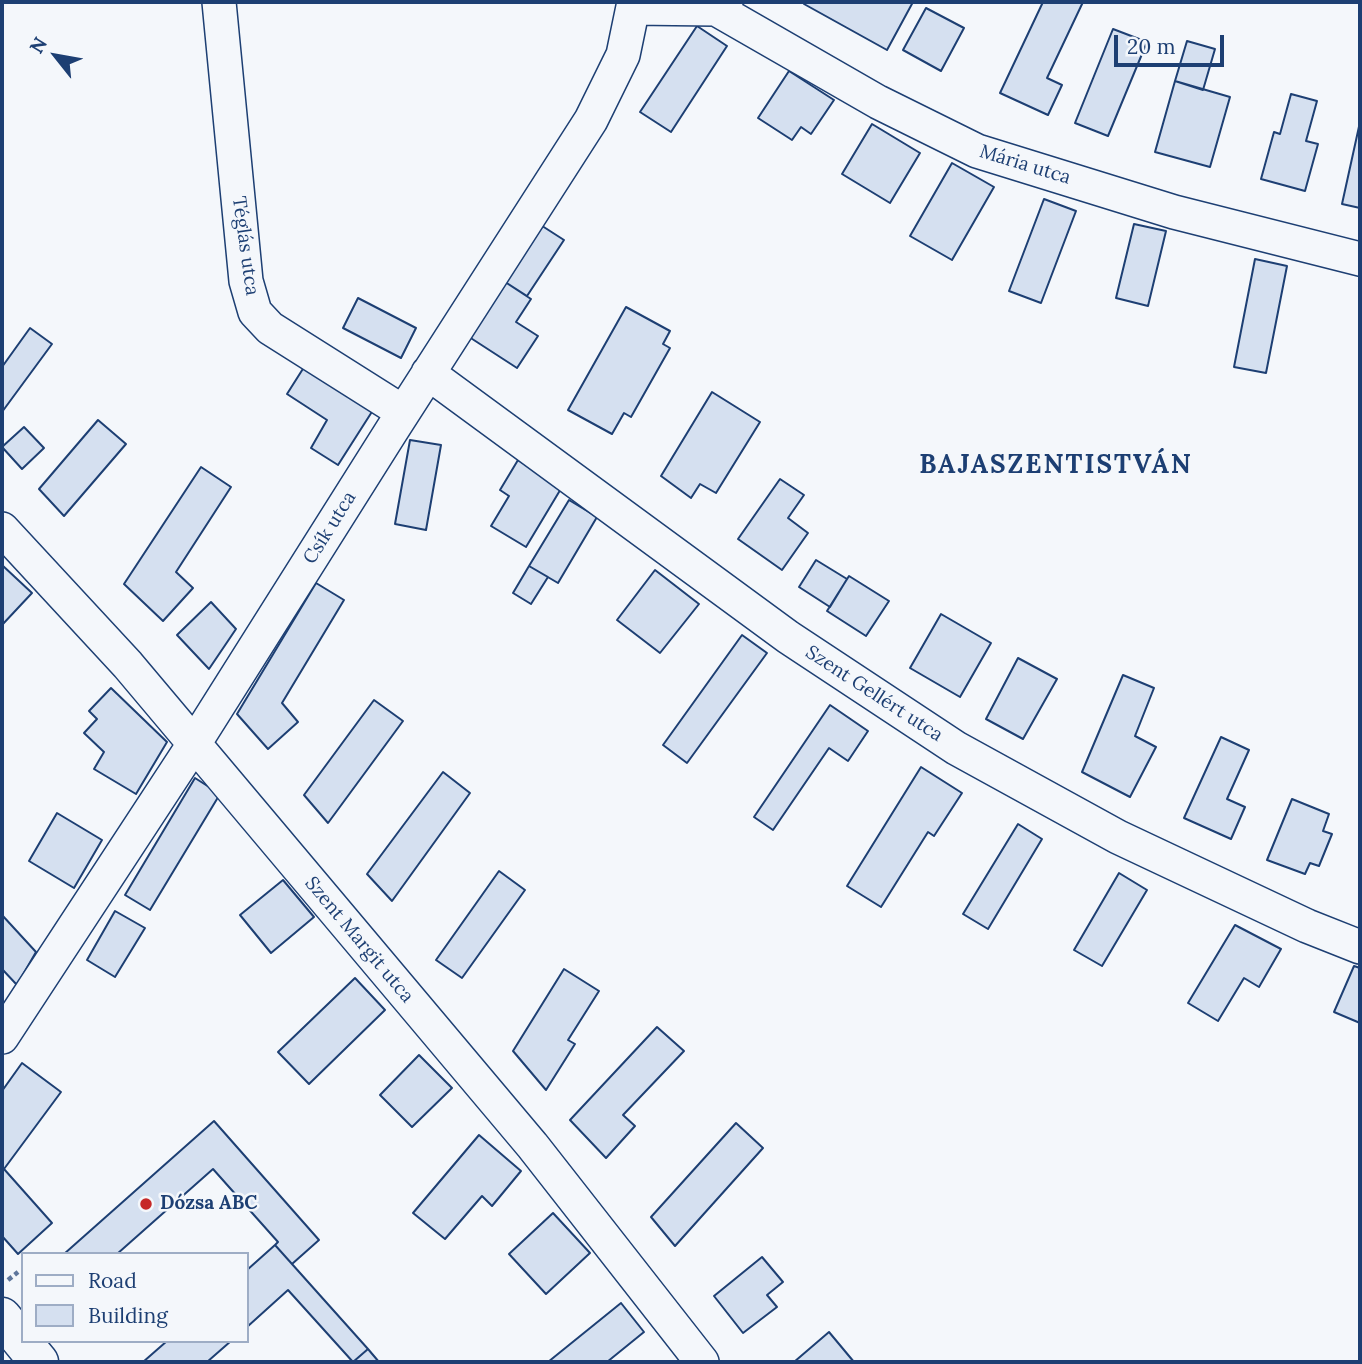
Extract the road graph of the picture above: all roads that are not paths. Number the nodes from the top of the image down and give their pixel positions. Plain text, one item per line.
1 (219, 2) edge
2 (633, 5) edge
3 (721, 5) edge
4 (1360, 259) edge
5 (428, 373) junction
6 (403, 412) junction
7 (2, 529) edge
8 (194, 744) junction
9 (1360, 947) edge
10 (2, 1037) edge
11 (2, 1317) edge
12 (21, 1340) edge
13 (23, 1343) edge
14 (39, 1362) edge
15 (702, 1362) edge

1 - 6 street, Téglás utca
2 - 3 street, Csík utca
2 - 5 street, Csík utca
3 - 4 street, Mária utca
5 - 6 street, Csík utca
5 - 9 street, Szent Gellért utca
6 - 8 street, Csík utca
7 - 8 street, Szent Margit utca
8 - 10 street, Csík utca
8 - 15 street, Szent Margit utca
11 - 12 main road
13 - 14 main road

